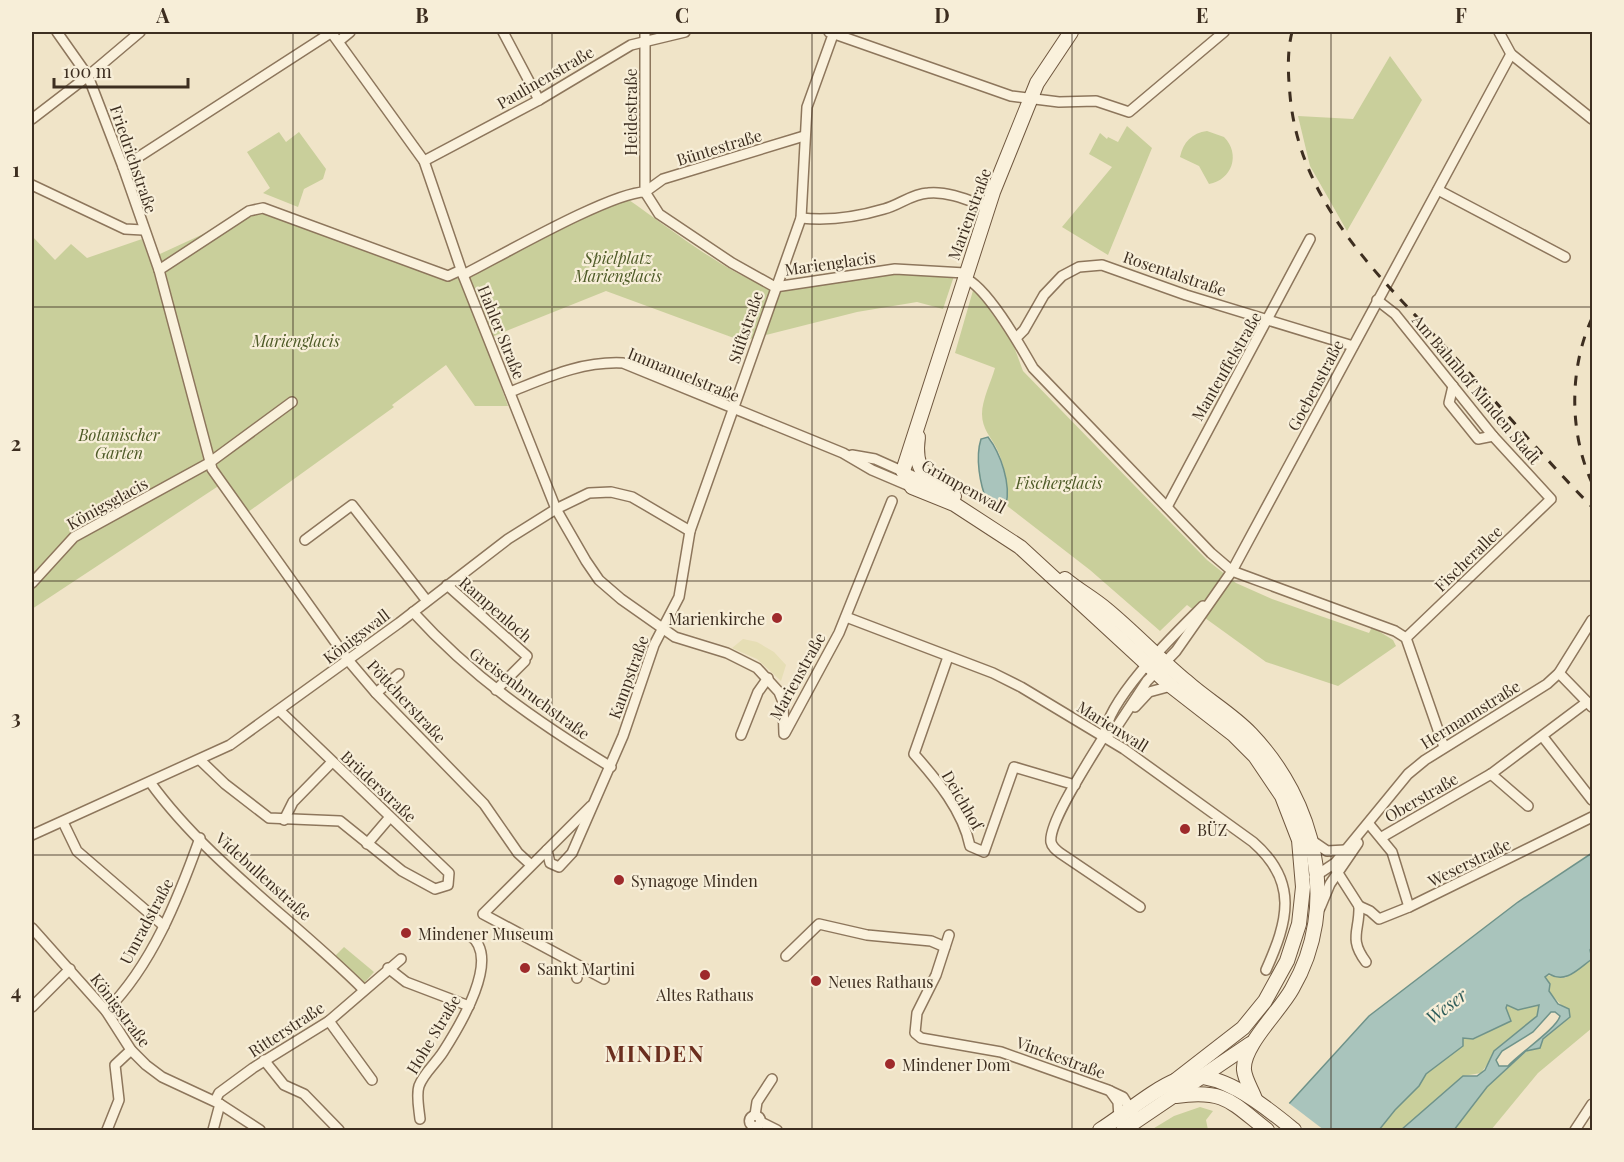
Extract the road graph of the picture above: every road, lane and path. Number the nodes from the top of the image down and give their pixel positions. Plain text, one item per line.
1 (57, 32) edge
2 (140, 32) edge
3 (331, 32) edge
4 (350, 32) edge
5 (502, 32) edge
6 (685, 32) edge
7 (832, 32) edge
8 (1071, 32) edge
9 (1224, 32) edge
10 (1499, 32) edge
11 (645, 35) edge
12 (339, 41) junction
13 (1511, 54) junction
14 (88, 76) junction
15 (1030, 99) junction
16 (539, 100) junction
17 (32, 119) edge
18 (1593, 119) edge
19 (804, 136) junction
20 (424, 161) junction
21 (123, 167) junction
22 (32, 185) edge
23 (1438, 190) junction
24 (645, 192) junction
25 (987, 207) junction
26 (801, 218) junction
27 (143, 230) junction
28 (1310, 239) dead end
29 (1565, 257) dead end
30 (159, 270) junction
31 (462, 272) junction
32 (964, 275) junction
33 (775, 287) junction
34 (1377, 300) junction
35 (1269, 320) junction
36 (1016, 338) junction
37 (1353, 346) junction
38 (510, 392) junction
39 (292, 402) dead end
40 (732, 409) junction
41 (921, 417) junction
42 (843, 453) junction
43 (209, 463) junction
44 (903, 471) junction
45 (933, 484) junction
46 (912, 487) junction
47 (1551, 499) joint
48 (892, 501) dead end
49 (1167, 507) junction
50 (556, 509) junction
51 (690, 531) junction
52 (305, 540) dead end
53 (1232, 572) junction
54 (32, 584) edge
55 (447, 585) junction
56 (427, 601) junction
57 (413, 612) junction
58 (846, 617) junction
59 (1593, 620) edge
60 (663, 629) junction
61 (1406, 638) junction
62 (948, 657) junction
63 (348, 660) junction
64 (1156, 663) junction
65 (1559, 673) junction
66 (399, 674) dead end
67 (768, 678) junction
68 (1172, 686) junction
69 (496, 690) junction
70 (376, 693) junction
71 (1590, 705) edge
72 (280, 711) junction
73 (1119, 724) junction
74 (741, 735) dead end
75 (1104, 736) junction
76 (1543, 737) junction
77 (1444, 747) junction
78 (200, 760) junction
79 (332, 762) junction
80 (611, 767) junction
81 (1491, 774) junction
82 (150, 782) junction
83 (1075, 784) junction
84 (1593, 800) edge
85 (595, 802) junction
86 (1528, 806) dead end
87 (390, 817) junction
88 (1593, 817) edge
89 (284, 820) junction
90 (63, 822) junction
91 (1369, 824) junction
92 (1361, 834) junction
93 (32, 835) edge
94 (1382, 837) junction
95 (200, 838) junction
96 (1311, 840) junction
97 (366, 844) junction
98 (548, 850) junction
99 (1345, 850) junction
100 (530, 864) junction
101 (1336, 868) junction
102 (1111, 874) dead end
103 (1318, 874) junction
104 (1105, 883) junction
105 (1303, 887) junction
106 (1359, 906) junction
107 (1140, 907) dead end
108 (1409, 907) junction
109 (1316, 916) junction
110 (164, 926) junction
111 (32, 928) edge
112 (949, 935) dead end
113 (469, 936) dead end
114 (945, 947) junction
115 (786, 956) dead end
116 (401, 959) dead end
117 (1366, 963) dead end
118 (575, 965) junction
119 (388, 968) junction
120 (70, 969) junction
121 (1266, 970) dead end
122 (577, 978) dead end
123 (604, 979) dead end
124 (363, 989) junction
125 (469, 1006) junction
126 (32, 1007) edge
127 (106, 1011) junction
128 (329, 1021) junction
129 (1252, 1043) junction
130 (131, 1050) junction
131 (264, 1060) junction
132 (1220, 1071) junction
133 (1202, 1077) junction
134 (772, 1079) dead end
135 (372, 1080) dead end
136 (1176, 1080) junction
137 (1110, 1091) junction
138 (1174, 1097) junction
139 (1255, 1100) junction
140 (218, 1102) junction
141 (1593, 1104) edge
142 (1133, 1109) junction
143 (420, 1119) dead end
144 (1124, 1125) edge
145 (107, 1131) edge
146 (213, 1131) edge
147 (260, 1131) edge
148 (339, 1131) edge
149 (777, 1131) edge
150 (1100, 1131) edge
151 (1267, 1131) edge
152 (1294, 1131) edge
153 (1575, 1131) edge

1 - 14 street, Friedrichstraße
2 - 14 street
3 - 12 street, Hahler Straße
3 - 21 street
4 - 12 street
5 - 16 street
6 - 11 street, Paulinenstraße
7 - 15 street
7 - 19 street, Stiftstraße
8 - 15 street, Marienstraße
9 - 15 street
10 - 13 street
11 - 16 street, Paulinenstraße
11 - 24 street, Heidestraße
12 - 20 street, Hahler Straße
13 - 18 street
13 - 23 street, Goebenstraße
14 - 17 street
14 - 21 street, Friedrichstraße
15 - 25 street, Marienstraße
16 - 20 street, Paulinenstraße
19 - 24 street, Büntestraße
19 - 26 street, Stiftstraße
20 - 31 street, Hahler Straße
21 - 27 street, Friedrichstraße
22 - 27 street
23 - 29 street
23 - 34 street, Goebenstraße
24 - 31 street
24 - 33 street, Marienglacis
25 - 26 street
25 - 32 street, Marienstraße
26 - 33 street, Stiftstraße
27 - 30 street, Friedrichstraße
28 - 35 street, Manteuffelstraße
30 - 31 street
30 - 43 street
31 - 38 street, Hahler Straße
32 - 33 street, Marienglacis
32 - 36 street
32 - 41 street, Marienstraße
33 - 40 street, Stiftstraße
34 - 37 street, Goebenstraße
34 - 47 street, Am Bahnhof Minden Stadt
35 - 36 street, Rosentalstraße
35 - 37 street, Rosentalstraße
35 - 49 street, Manteuffelstraße
36 - 49 street
37 - 53 street, Goebenstraße
38 - 40 street, Immanuelstraße
38 - 50 street, Hahler Straße
39 - 43 street, Königsglacis
40 - 42 street, Immanuelstraße
40 - 51 street, Stiftstraße
41 - 44 street, Marienstraße
41 - 45 street, Marienstraße
42 - 44 street, Immanuelstraße
42 - 46 street, Immanuelstraße
43 - 54 street, Königsglacis
43 - 63 street, Pöttcherstraße
44 - 45 street, Grimpenwall
44 - 46 street, Grimpenwall
45 - 64 street, Grimpenwall
46 - 64 street, Grimpenwall
47 - 61 street, Fischerallee
48 - 58 street, Marienstraße
49 - 53 street
50 - 51 street, Königswall
50 - 55 street, Königswall
50 - 60 street, Hahler Straße
51 - 60 street, Stiftstraße
52 - 56 street
53 - 61 street
53 - 64 street, Goebenstraße
55 - 56 street, Königswall
55 - 69 street, Rampenloch
56 - 57 street, Königswall
57 - 63 street, Königswall
57 - 69 street, Greisenbruchstraße
58 - 62 street, Marienwall
58 - 67 street, Marienstraße
59 - 65 street, Hermannstraße
60 - 67 street, Hahler Straße
60 - 80 street, Kampstraße
61 - 77 street
62 - 75 street, Marienwall
62 - 83 street, Deichhof
63 - 70 street, Pöttcherstraße
63 - 72 street, Königswall
64 - 68 street, Grimpenwall
64 - 73 street, Goebenstraße
64 - 75 street, Goebenstraße
64 - 96 street, Grimpenwall
65 - 71 street
65 - 77 street, Hermannstraße
66 - 70 street
67 - 74 street
68 - 73 street
68 - 105 street, Grimpenwall
69 - 80 street, Greisenbruchstraße
70 - 100 street, Pöttcherstraße
71 - 76 street, Oberstraße
72 - 78 street, Königswall
72 - 79 street, Brüderstraße
73 - 75 street, Goebenstraße
75 - 83 street
75 - 121 street, Marienwall
76 - 81 street, Oberstraße
76 - 84 street
77 - 91 street, Hermannstraße
78 - 82 street, Königswall
78 - 89 street
79 - 87 street, Brüderstraße
79 - 89 street
80 - 85 street, Kampstraße
81 - 86 street
81 - 94 street, Oberstraße
82 - 90 street, Königswall
82 - 95 street, Videbullenstraße
83 - 104 street
85 - 98 street, Kampstraße
85 - 98 street, Kampstraße
87 - 97 street
87 - 97 street, Brüderstraße
88 - 108 street, Weserstraße
89 - 97 street
90 - 93 street, Königswall
90 - 110 street
91 - 92 street, Hermannstraße
91 - 94 street, Oberstraße
92 - 99 street, Hermannstraße
92 - 101 street, Hermannstraße
94 - 108 street
95 - 110 street, Umradstraße
95 - 124 street, Videbullenstraße
96 - 99 street
96 - 103 street, Grimpenwall
98 - 100 street, Kampstraße
99 - 101 street, Hermannstraße
100 - 118 street, Kampstraße
101 - 103 street, Hermannstraße
101 - 106 street
101 - 109 street, Hermannstraße
102 - 104 street
103 - 105 street, Hermannstraße
103 - 109 street, Grimpenwall
104 - 107 street
105 - 132 street, Grimpenwall
106 - 108 street, Weserstraße
106 - 117 street
109 - 129 street, Grimpenwall
110 - 127 street, Umradstraße
111 - 120 street, Königstraße
112 - 114 street
113 - 125 street, Hohe Straße
114 - 115 street
114 - 137 street, Vinckestraße
116 - 119 street, Ritterstraße
118 - 122 street
118 - 123 street
119 - 124 street, Ritterstraße
119 - 125 street
120 - 126 street
120 - 127 street, Königstraße
124 - 128 street, Ritterstraße
125 - 143 street, Hohe Straße
127 - 130 street, Königstraße
128 - 131 street, Ritterstraße
128 - 135 street
129 - 132 street, Grimpenwall
129 - 139 street, Grimpenwall
130 - 140 street, Königstraße
130 - 145 street
131 - 140 street, Ritterstraße
131 - 148 street
132 - 133 street
132 - 136 street, Grimpenwall
132 - 138 street
132 - 139 street
132 - 151 street
133 - 136 street
133 - 138 street
134 - 149 street
136 - 142 street, Grimpenwall
137 - 142 street, Vinckestraße
137 - 144 street, Vinckestraße
138 - 144 street
139 - 152 street
140 - 146 street
140 - 147 street, Königstraße
141 - 153 street
142 - 144 street, Grimpenwall
144 - 150 street

